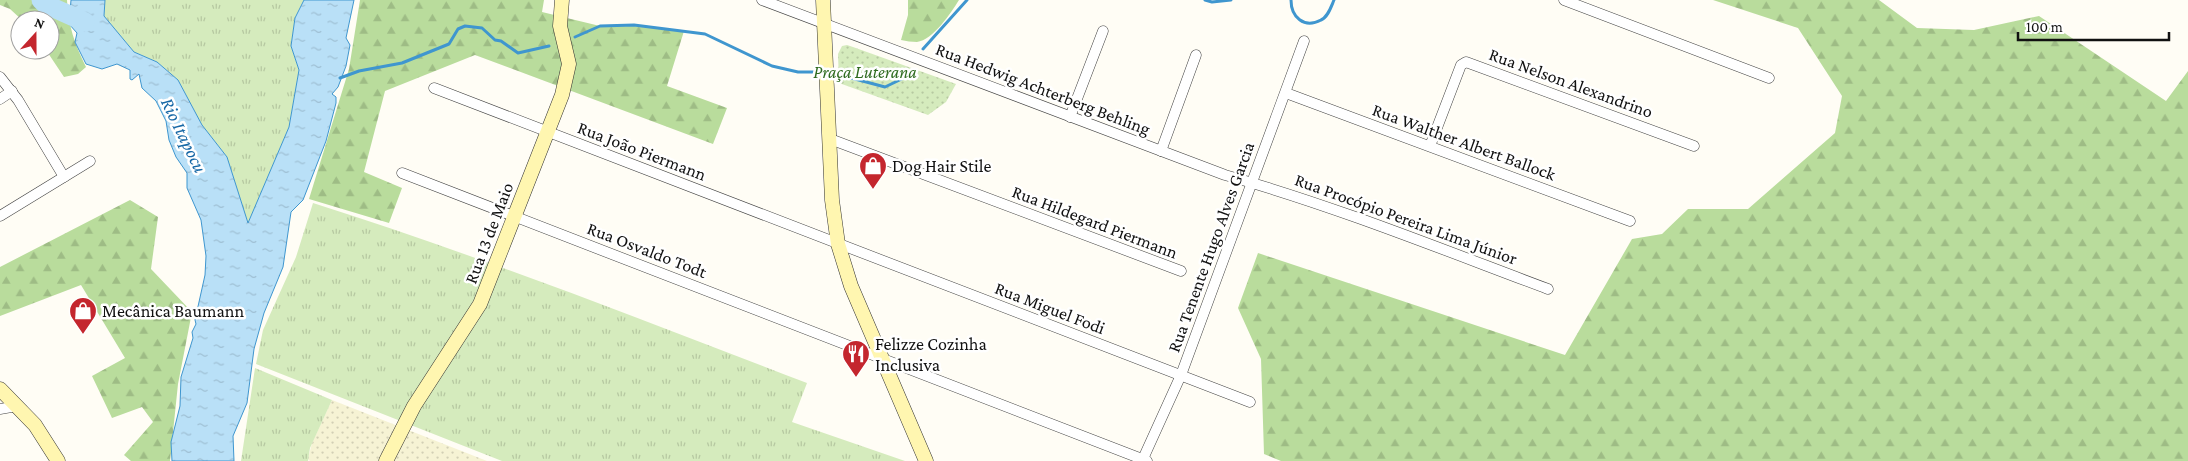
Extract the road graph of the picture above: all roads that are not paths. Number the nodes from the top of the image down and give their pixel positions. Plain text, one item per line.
1 (562, 0) edge
2 (762, 0) edge
3 (823, 0) edge
4 (1564, 0) edge
5 (824, 24) junction
6 (1103, 31) dead end
7 (1304, 41) dead end
8 (1196, 55) dead end
9 (0, 77) edge
10 (1769, 78) dead end
11 (434, 88) dead end
12 (12, 92) junction
13 (1286, 93) junction
14 (0, 99) edge
15 (1070, 117) junction
16 (548, 132) junction
17 (830, 139) junction
18 (1430, 146) junction
19 (1694, 146) dead end
20 (1161, 151) junction
21 (90, 161) dead end
22 (402, 173) dead end
23 (64, 177) junction
24 (1251, 182) junction
25 (0, 216) edge
26 (515, 217) junction
27 (1630, 221) dead end
28 (838, 244) junction
29 (1181, 271) dead end
30 (1548, 289) dead end
31 (882, 357) junction
32 (1181, 375) junction
33 (0, 389) edge
34 (1250, 402) dead end
35 (18, 406) junction
36 (0, 409) edge
37 (1144, 460) edge
38 (58, 461) edge
39 (386, 461) edge
40 (926, 461) edge

1 - 16 main road, Rua 13 de Maio
2 - 5 street, Rua Hedwig Achterberg Behling
3 - 5 main road
4 - 10 street
5 - 15 street, Rua Hedwig Achterberg Behling
5 - 17 main road
6 - 15 street
7 - 13 street, Rua Tenente Hugo Alves Garcia
8 - 20 street
9 - 12 street
11 - 16 street, Rua João Piermann
12 - 14 street
12 - 23 street
13 - 18 street, Rua Walther Albert Ballock
13 - 24 street, Rua Tenente Hugo Alves Garcia
15 - 20 street, Rua Hedwig Achterberg Behling
16 - 26 main road, Rua 13 de Maio
16 - 28 street, Rua João Piermann
17 - 28 main road
17 - 29 street, Rua Hildegard Piermann
18 - 19 street, Rua Nelson Alexandrino
18 - 27 street, Rua Walther Albert Ballock
20 - 24 street, Rua Hedwig Achterberg Behling
21 - 23 street
22 - 26 street, Rua Osvaldo Todt
23 - 25 street
24 - 30 street, Rua Procópio Pereira Lima Júnior
24 - 32 street, Rua Tenente Hugo Alves Garcia
26 - 31 street, Rua Osvaldo Todt
26 - 39 main road, Rua 13 de Maio
28 - 31 main road
28 - 32 street, Rua Miguel Fodi
31 - 37 street, Rua Osvaldo Todt
31 - 40 main road
32 - 34 street, Rua Miguel Fodi
32 - 37 street, Rua Tenente Hugo Alves Garcia
33 - 35 main road
35 - 36 street
35 - 38 main road

